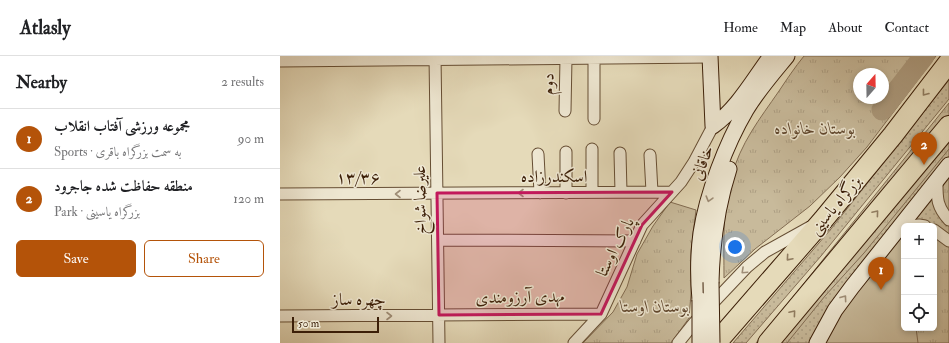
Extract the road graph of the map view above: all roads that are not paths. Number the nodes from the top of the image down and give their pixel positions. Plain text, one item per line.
1 (710, 56) edge
2 (771, 56) edge
3 (787, 56) edge
4 (798, 56) edge
5 (435, 58) edge
6 (566, 58) junction
7 (594, 58) junction
8 (280, 61) edge
9 (949, 62) edge
10 (565, 111) dead end
11 (594, 119) dead end
12 (713, 126) junction
13 (949, 126) edge
14 (592, 149) dead end
15 (566, 152) dead end
16 (620, 153) dead end
17 (538, 154) dead end
18 (650, 155) dead end
19 (949, 165) edge
20 (937, 180) junction
21 (540, 192) junction
22 (592, 192) junction
23 (621, 192) junction
24 (652, 192) junction
25 (672, 192) junction
26 (437, 193) junction
27 (566, 193) junction
28 (280, 194) edge
29 (823, 220) junction
30 (949, 220) edge
31 (907, 223) edge
32 (901, 231) edge
33 (937, 232) edge
34 (438, 240) junction
35 (635, 241) junction
36 (949, 241) edge
37 (601, 314) junction
38 (439, 315) junction
39 (280, 316) edge
40 (440, 343) edge
41 (574, 343) edge
42 (678, 343) edge
43 (700, 343) edge
44 (712, 343) edge
45 (716, 343) edge
46 (768, 343) edge
47 (817, 343) edge

1 - 7 street
1 - 12 main road
2 - 12 main road
3 -> 43 main road, خاقانی, bridge
4 - 44 main road, خاقانی, bridge
5 - 6 street
5 - 8 street
5 - 26 street, علیرضا شواخ
6 - 7 street
6 - 10 street, دوم
7 - 11 street
9 -> 29 highway, بزرگراه یاسینی
12 - 25 street, پارک اوستا
46 -> 13 highway
14 - 22 street
15 - 27 street
16 - 23 street
17 - 21 street
18 - 24 street
19 - 20 main road
20 - 30 street
20 - 31 main road
21 -> 26 street, اسکندرزاده
21 - 27 street, اسکندرزاده
22 - 23 street, اسکندرزاده
22 - 27 street, اسکندرزاده
23 - 24 street, اسکندرزاده
24 - 25 street, اسکندرزاده
25 - 35 street, پارک اوستا
26 -> 28 street, ۱۳/۳۶
26 - 34 street, علیرضا شواخ
29 -> 42 street
29 -> 45 highway, بزرگراه یاسینی
47 -> 32 main road
33 - 36 street
34 - 35 street
34 - 38 street, علیرضا شواخ
35 - 37 street, پارک اوستا
37 - 38 street, مهدی آرزومندی
37 - 41 street, پارک اوستا
39 -> 38 street, چهره ساز
38 - 40 street, علیرضا شواخ

